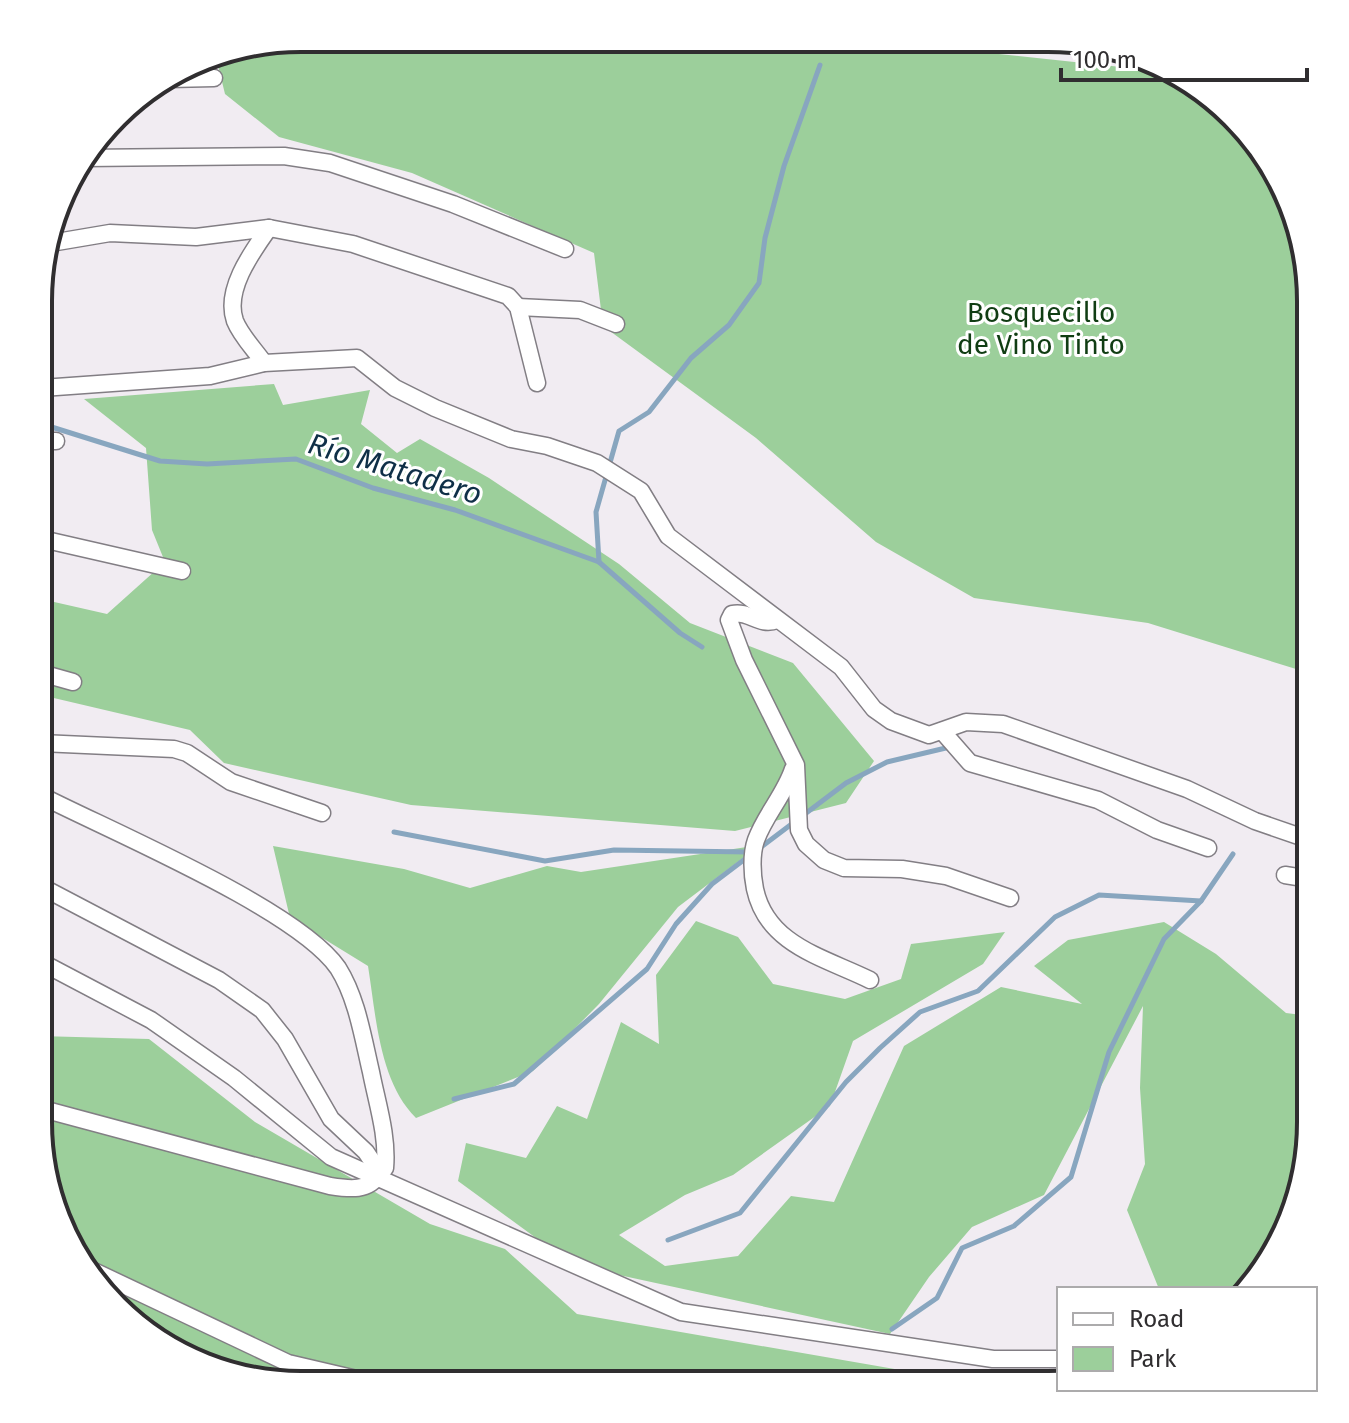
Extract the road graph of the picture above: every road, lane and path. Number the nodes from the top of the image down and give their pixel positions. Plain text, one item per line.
1 (214, 78) dead end
2 (190, 79) edge
3 (98, 158) edge
4 (269, 228) junction
5 (59, 242) edge
6 (565, 249) dead end
7 (518, 307) junction
8 (616, 324) dead end
9 (264, 363) junction
10 (537, 383) dead end
11 (52, 387) edge
12 (52, 541) edge
13 (182, 571) dead end
14 (777, 620) junction
15 (52, 676) edge
16 (73, 682) dead end
17 (942, 731) junction
18 (53, 744) edge
19 (795, 763) junction
20 (53, 801) edge
21 (322, 813) dead end
22 (1296, 835) edge
23 (1208, 848) dead end
24 (1285, 875) dead end
25 (1296, 877) edge
26 (53, 893) edge
27 (1010, 898) dead end
28 (53, 968) edge
29 (870, 980) dead end
30 (53, 1112) edge
31 (379, 1176) junction
32 (107, 1278) edge
33 (1057, 1359) edge
34 (318, 1370) edge

1 - 2 street
3 - 6 street
4 - 5 street
4 - 7 street
4 - 9 street
7 - 8 street
7 - 10 street
9 - 11 street
9 - 14 street
12 - 13 street
14 - 17 street
14 - 19 street
15 - 16 street
17 - 22 street
17 - 23 street
18 - 21 street
19 - 27 street
19 - 29 street
20 - 31 street
24 - 25 street
26 - 31 street
28 - 31 street
30 - 31 street
31 - 33 street
32 - 34 street

